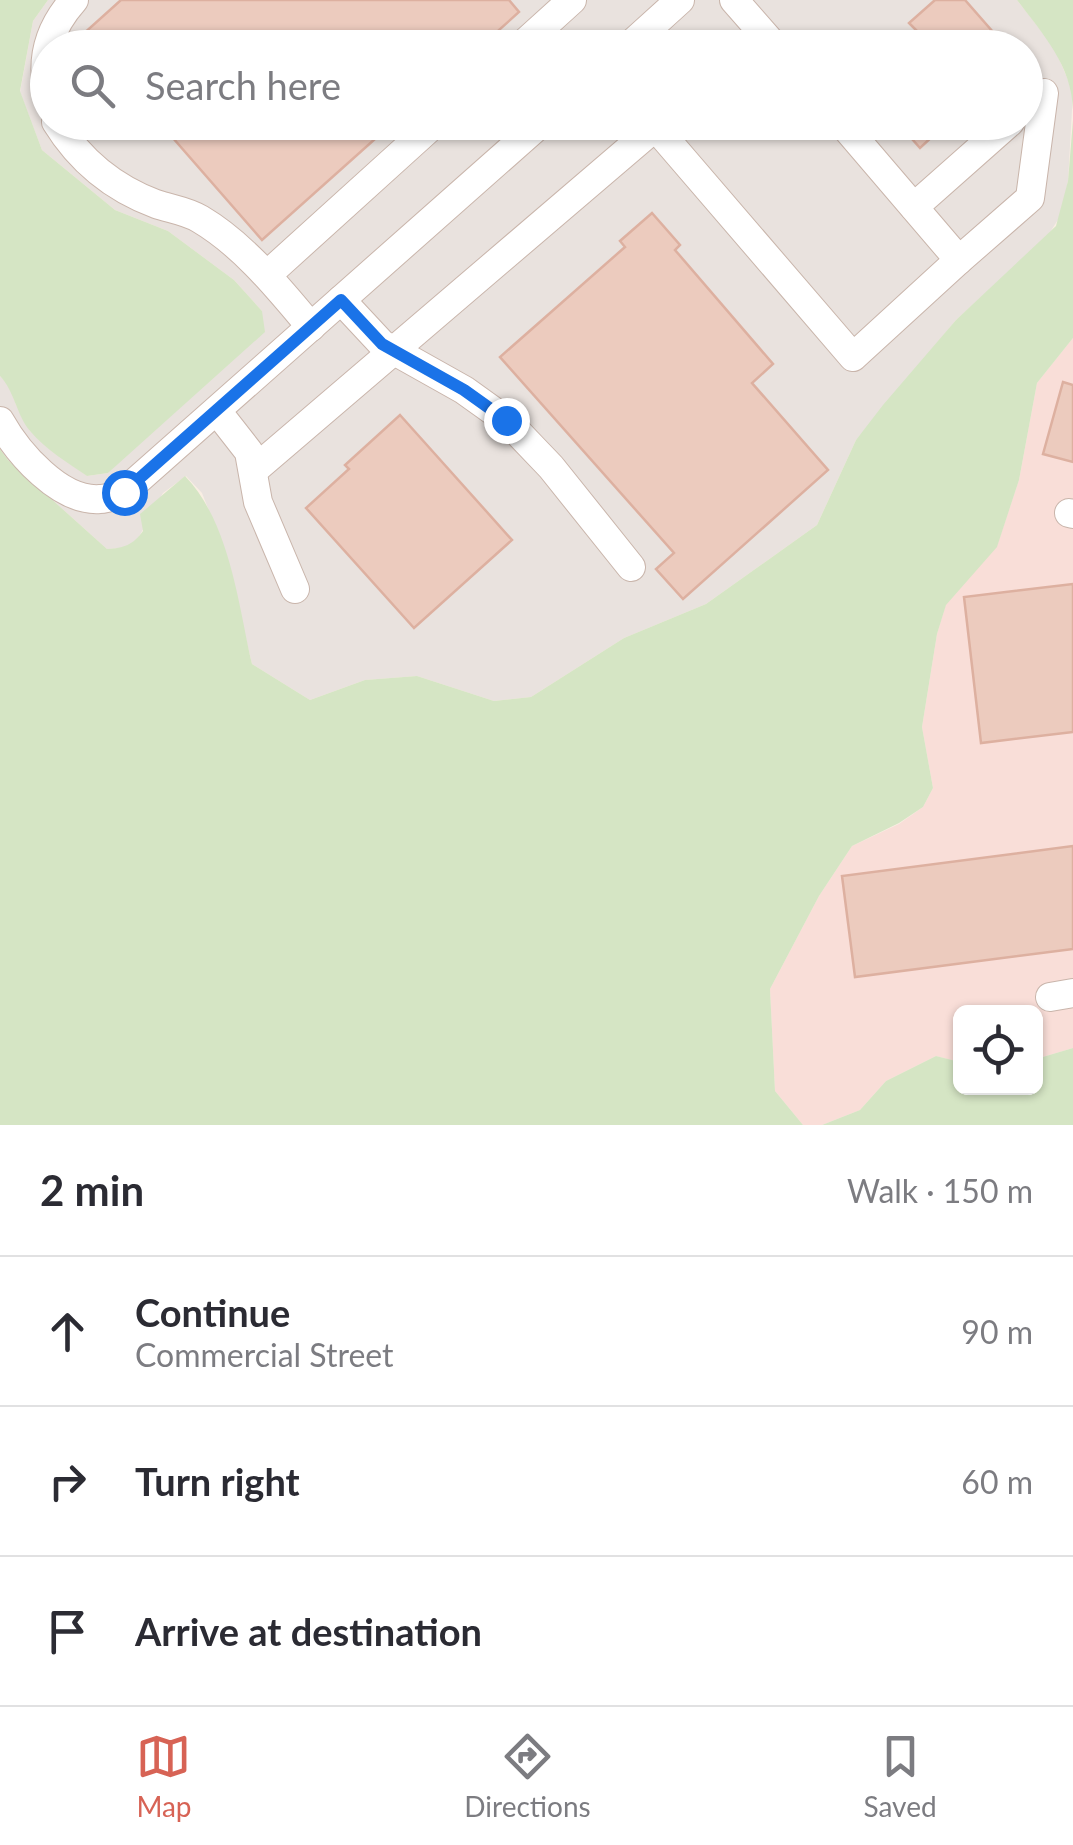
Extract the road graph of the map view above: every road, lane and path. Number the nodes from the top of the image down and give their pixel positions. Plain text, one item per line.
1 (74, 0) edge
2 (572, 0) edge
3 (680, 0) edge
4 (734, 0) edge
5 (54, 30) edge
6 (539, 30) edge
7 (647, 30) edge
8 (754, 30) edge
9 (68, 140) edge
10 (416, 140) edge
11 (522, 140) edge
12 (638, 140) edge
13 (670, 140) edge
14 (856, 140) edge
15 (990, 140) edge
16 (1038, 140) edge
17 (914, 207) junction
18 (959, 260) junction
19 (267, 275) junction
20 (341, 300) junction
21 (311, 327) junction
22 (394, 352) junction
23 (217, 411) junction
24 (0, 421) edge
25 (254, 470) junction
26 (631, 567) dead end
27 (295, 589) dead end

1 - 5 street
2 - 6 street
3 - 7 street
4 - 8 street
9 - 19 street
10 - 19 street
11 - 20 street
12 - 22 street
13 - 18 street
14 - 17 street
15 - 17 street
16 - 18 street
17 - 18 street
19 - 21 street
20 - 21 street
20 - 22 street
21 - 23 street
22 - 25 street
22 - 26 street
23 - 24 street
23 - 25 street
25 - 27 street

